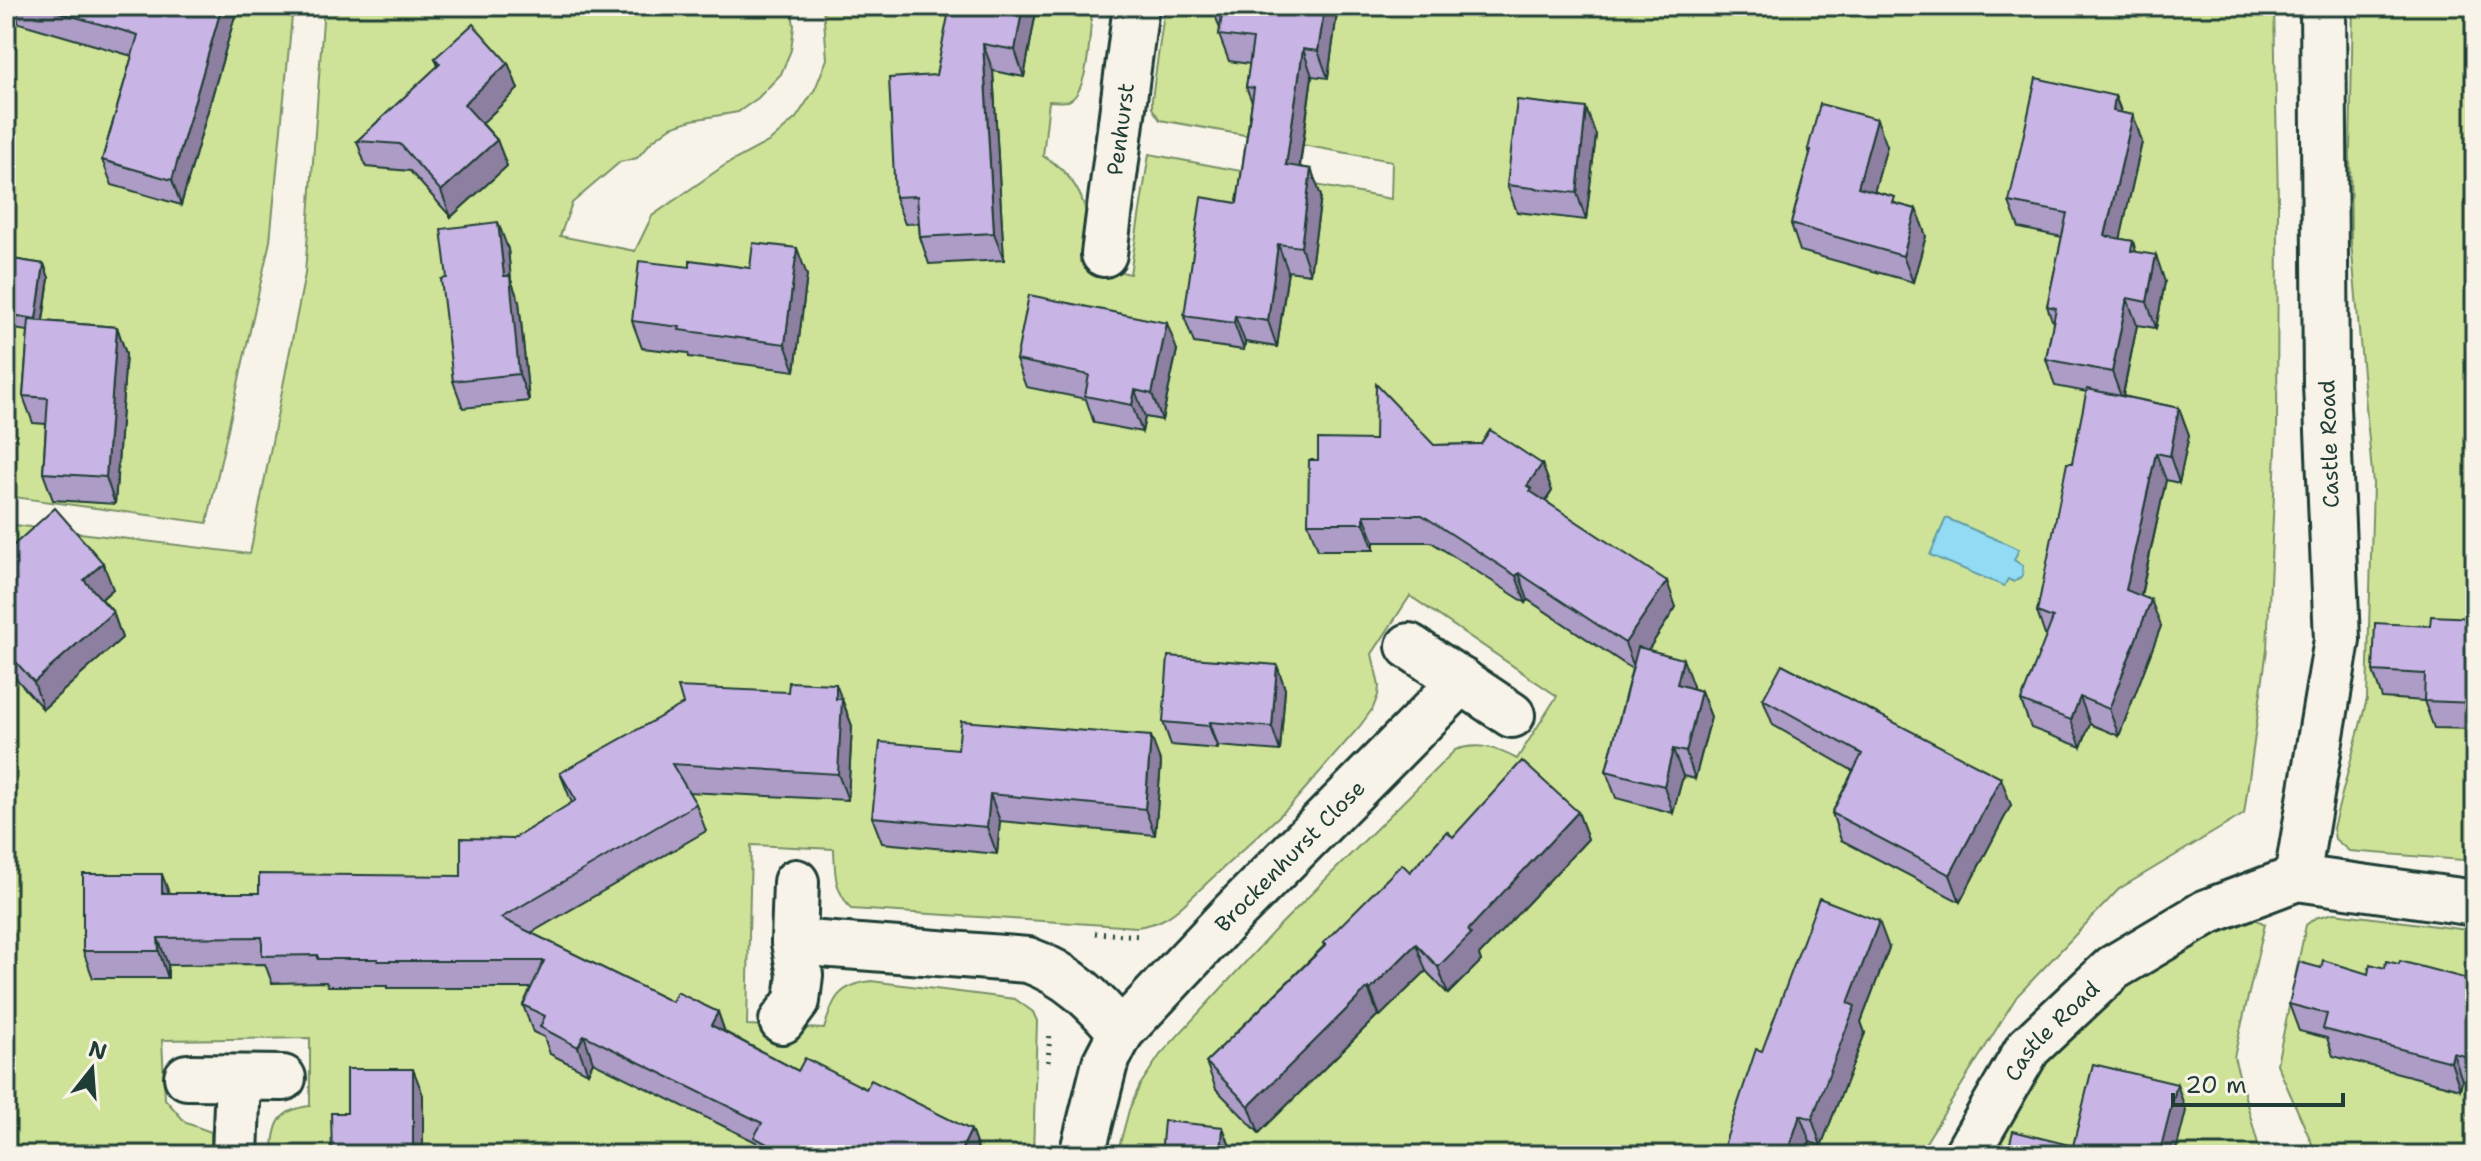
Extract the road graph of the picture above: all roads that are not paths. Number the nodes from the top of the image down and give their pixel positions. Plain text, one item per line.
1 (1136, 6) edge
2 (2323, 6) edge
3 (1104, 254) dead end
4 (1409, 646) dead end
5 (1462, 681) junction
6 (1512, 715) dead end
7 (2297, 878) junction
8 (796, 882) dead end
9 (2475, 903) edge
10 (794, 942) junction
11 (782, 1021) dead end
12 (1121, 1032) junction
13 (187, 1077) dead end
14 (238, 1078) junction
15 (283, 1078) dead end
16 (235, 1155) edge
17 (1082, 1155) edge
18 (1966, 1155) edge

1 - 3 street, Penhurst
2 - 7 street, Castle Road
4 - 5 street
5 - 6 street
5 - 12 street, Brockenhurst Close
7 - 9 street, Castle Road
7 - 18 street, Castle Road
8 - 10 street
10 - 11 street
10 - 12 street
12 - 17 street, Brockenhurst Close
13 - 14 street
14 - 15 street
14 - 16 street

